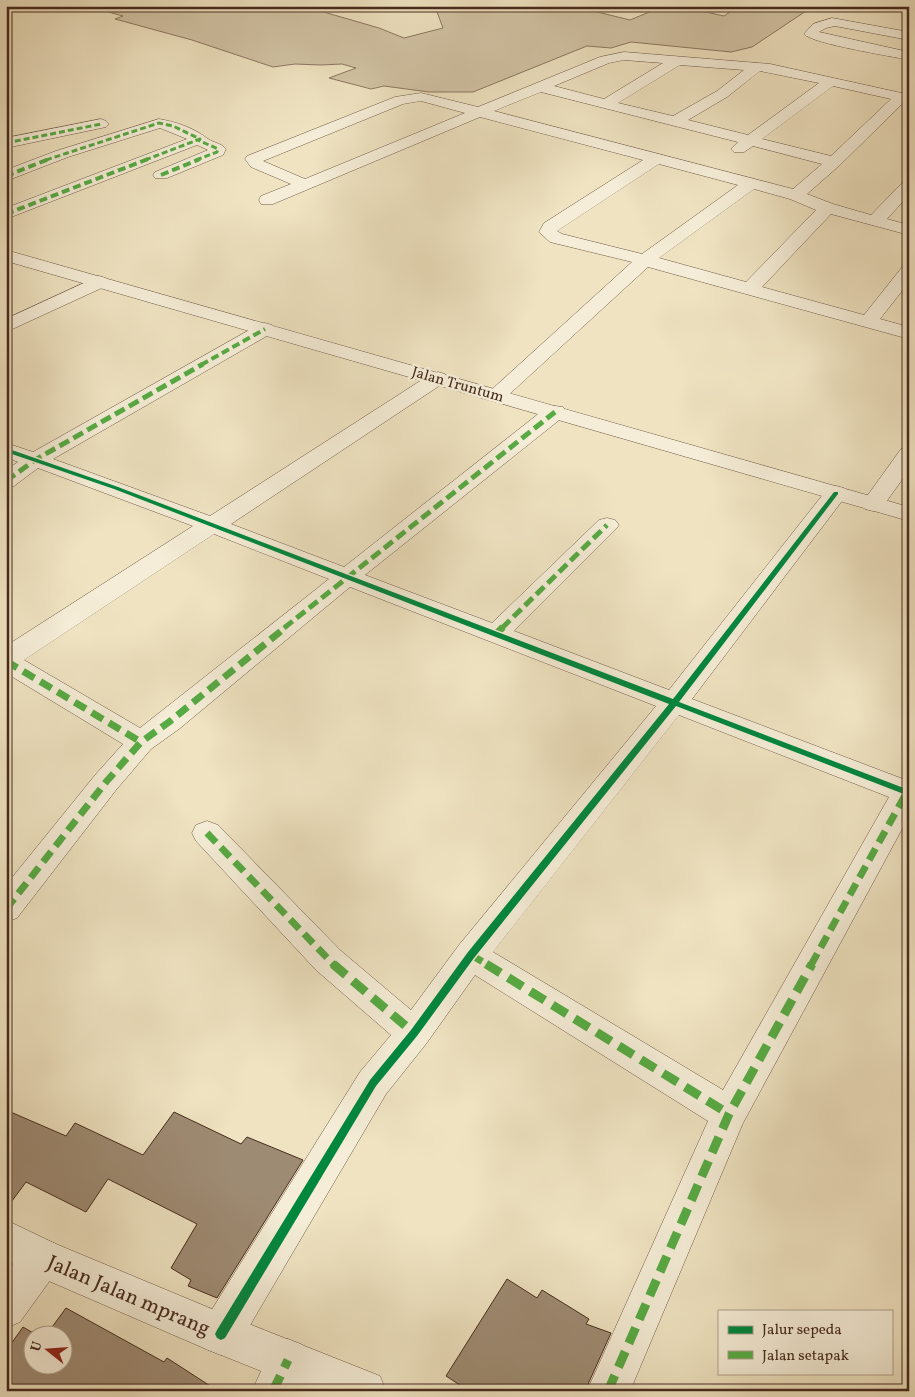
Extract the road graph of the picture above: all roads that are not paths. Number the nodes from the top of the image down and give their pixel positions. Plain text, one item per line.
1 (909, 36) edge
2 (909, 56) edge
3 (677, 61) junction
4 (757, 67) junction
5 (831, 81) junction
6 (539, 87) junction
7 (606, 104) junction
8 (480, 112) junction
9 (674, 122) junction
10 (101, 124) dead end
11 (714, 133) junction
12 (198, 140) junction
13 (699, 142) dead end
14 (749, 142) junction
15 (6, 143) edge
16 (684, 152) dead end
17 (661, 160) junction
18 (834, 162) junction
19 (707, 172) junction
20 (161, 175) dead end
21 (6, 176) edge
22 (751, 183) junction
23 (306, 185) junction
24 (909, 185) edge
25 (796, 195) junction
26 (267, 200) dead end
27 (826, 208) junction
28 (6, 214) edge
29 (874, 222) junction
30 (909, 230) edge
31 (6, 255) edge
32 (645, 260) junction
33 (909, 270) edge
34 (99, 282) junction
35 (749, 290) junction
36 (868, 322) junction
37 (6, 326) edge
38 (265, 329) junction
39 (909, 333) edge
40 (438, 378) junction
41 (496, 396) junction
42 (555, 412) junction
43 (6, 450) edge
44 (909, 454) edge
45 (35, 460) junction
46 (909, 474) edge
47 (6, 481) edge
48 (836, 493) junction
49 (879, 506) junction
50 (909, 514) edge
51 (607, 525) dead end
52 (211, 526) junction
53 (347, 577) junction
54 (495, 635) junction
55 (6, 660) edge
56 (674, 703) junction
57 (141, 742) junction
58 (908, 791) edge
59 (208, 832) dead end
60 (6, 909) edge
61 (471, 955) junction
62 (414, 1033) junction
63 (729, 1114) junction
64 (6, 1239) edge
65 (42, 1258) junction
66 (6, 1308) edge
67 (221, 1334) junction
68 (280, 1376) edge
69 (366, 1391) edge
70 (608, 1391) edge

1 - 2 street
3 - 4 street
3 - 6 street
3 - 7 street
4 - 5 street
4 - 9 street
5 - 14 street
5 - 18 street
6 - 7 street
6 - 8 street
7 - 9 street
8 - 17 street
8 - 23 street
8 - 23 street
9 - 11 street
10 - 15 street
11 - 13 street
11 - 14 street
12 - 20 street
12 - 21 street
12 - 28 street
14 - 18 street
14 - 19 street
16 - 17 street
17 - 19 street
17 - 32 street
18 - 25 street
19 - 22 street
22 - 25 street
22 - 32 street
23 - 26 street
24 - 29 street
25 - 27 street
27 - 29 street
27 - 35 street
29 - 30 street
31 - 34 street, Jalan Truntum
32 - 35 street
32 - 41 street
33 - 36 street
34 - 37 street
34 - 38 street, Jalan Truntum
35 - 36 street
36 - 39 street
38 - 40 street, Jalan Truntum
38 - 45 street
40 - 41 street, Jalan Truntum
40 - 52 street
41 - 42 street, Jalan Truntum
42 - 48 street, Jalan Truntum
42 - 53 street
43 - 45 street
44 - 49 street
45 - 47 street
45 - 52 street
46 - 49 street
48 - 49 street, Jalan Truntum
48 - 56 street
49 - 50 street, Jalan Truntum
51 - 54 street
52 - 53 street
52 - 55 street
53 - 54 street
53 - 57 street
54 - 56 street
55 - 57 street
56 - 58 street
56 - 61 street
57 - 60 street
58 - 63 street
59 - 62 street
61 - 62 street
61 - 63 street
62 - 67 street
63 - 70 street
64 - 65 street, Jalan Jalan mprang
65 - 66 street
65 - 67 street, Jalan Jalan mprang
67 - 68 street, Jalan Jalan mprang
68 - 69 street, Jalan Jalan mprang

